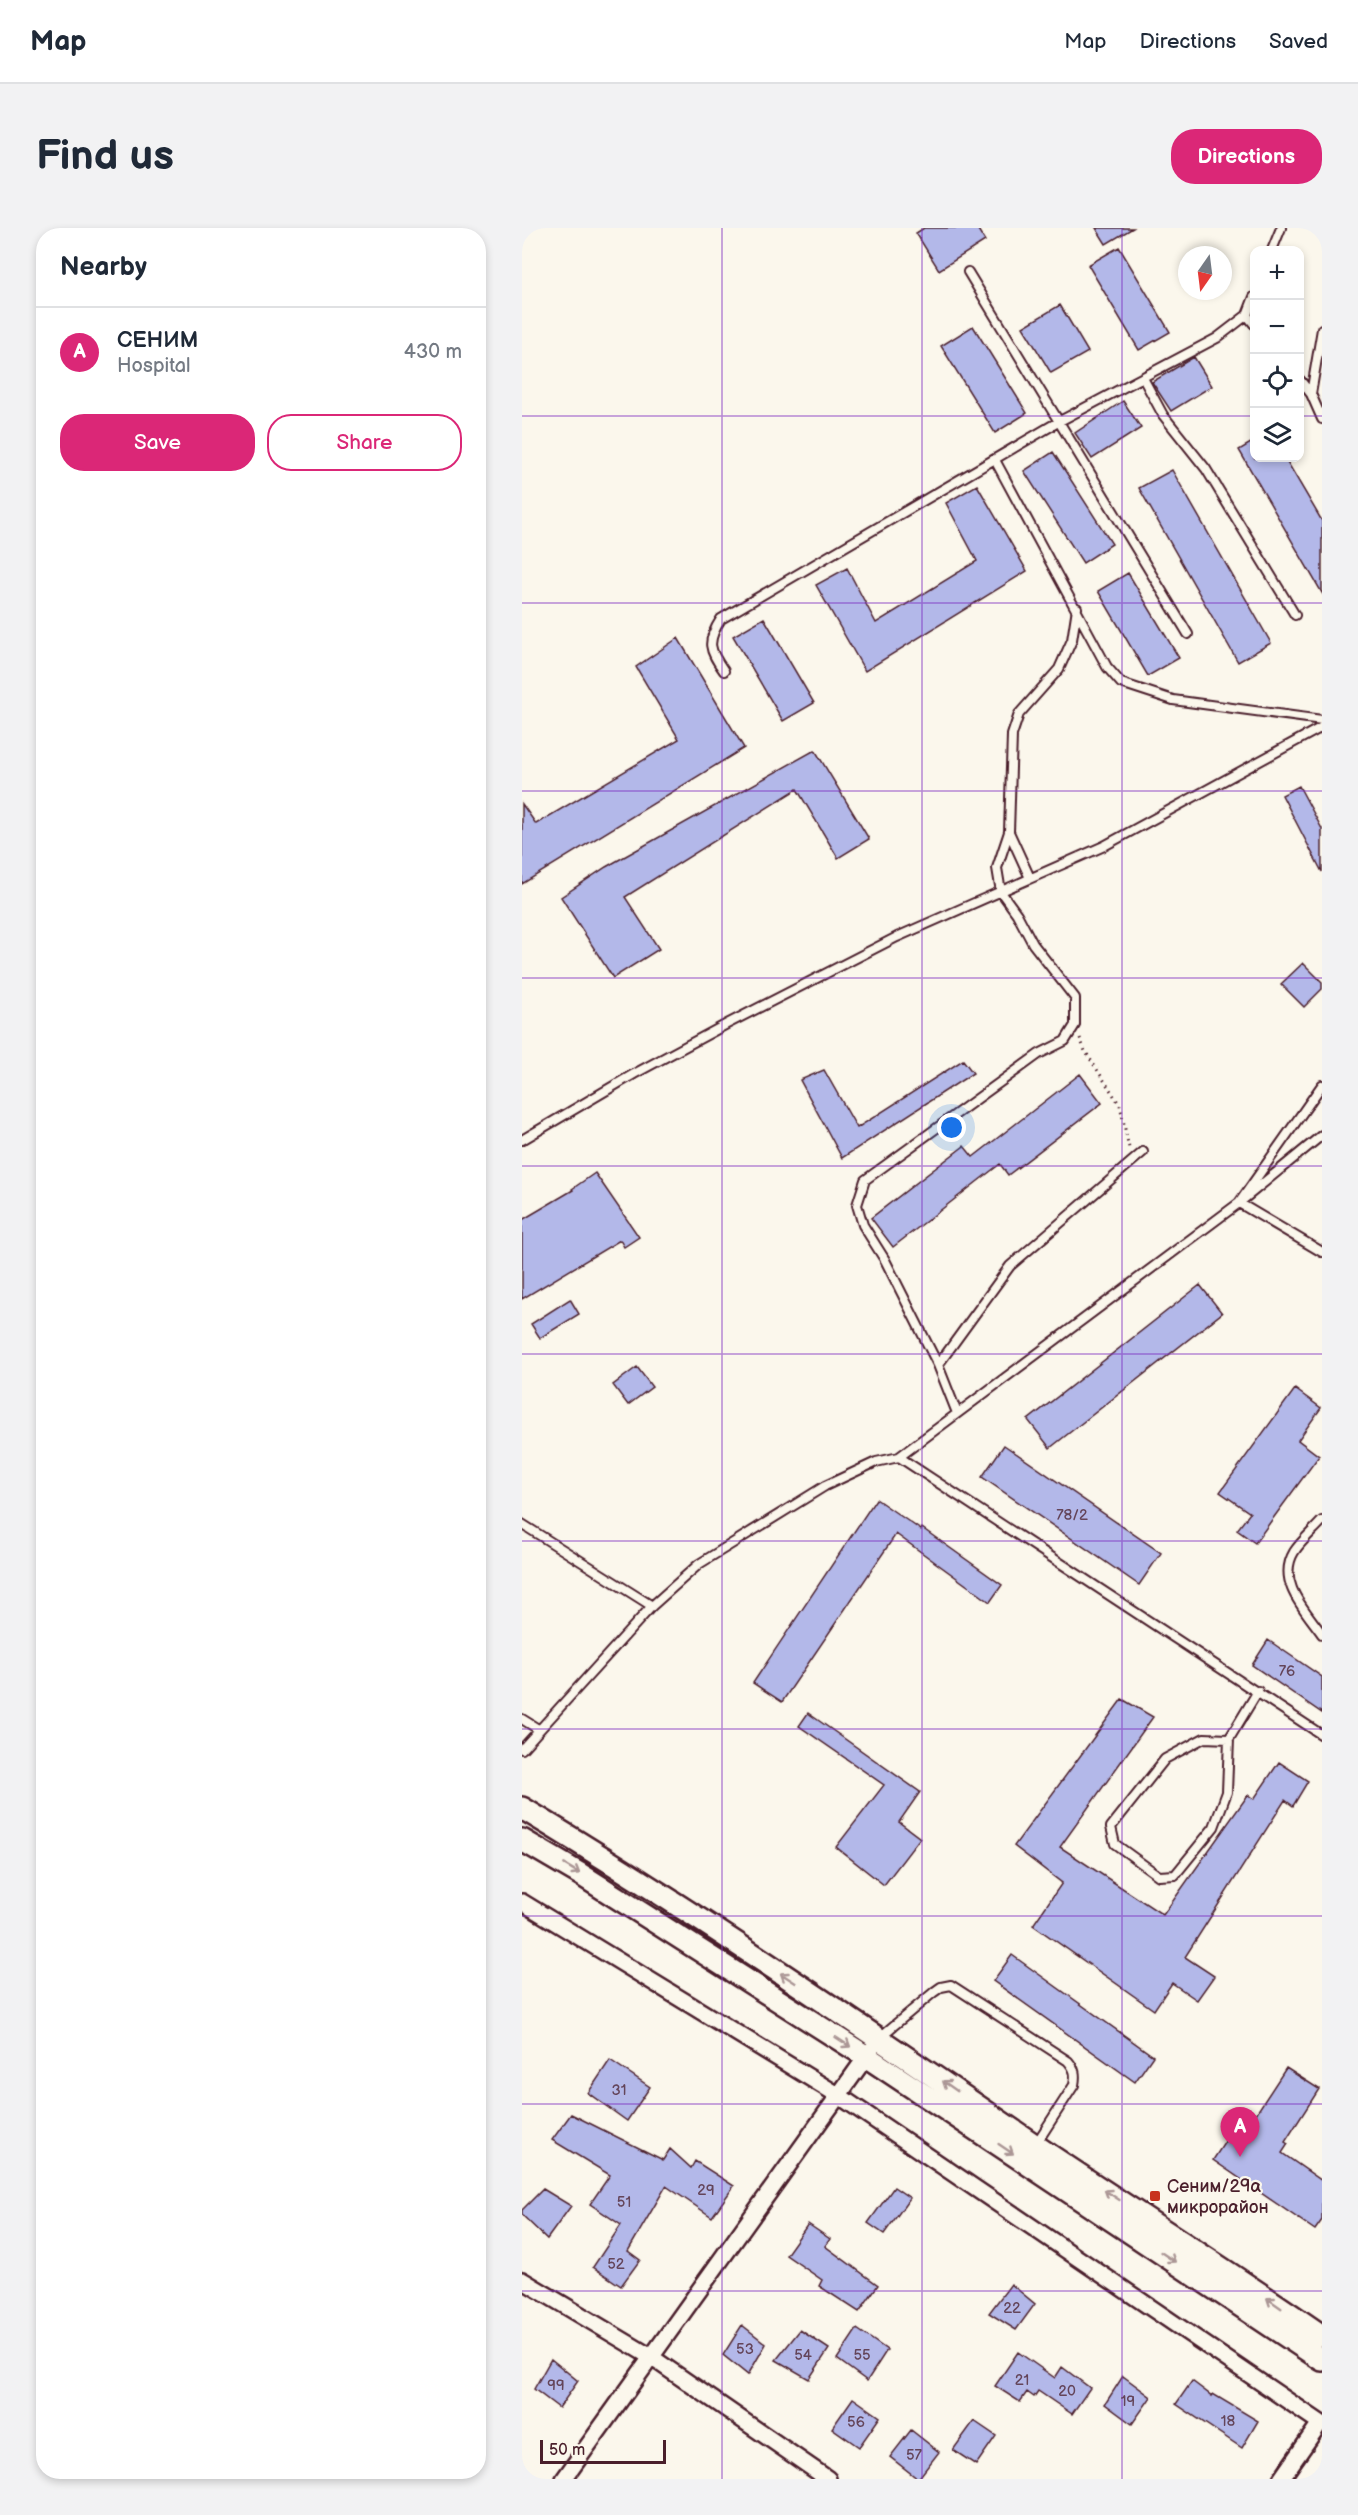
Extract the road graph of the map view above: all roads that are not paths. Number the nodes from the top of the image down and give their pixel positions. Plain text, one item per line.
1 (1281, 228) edge
2 (1274, 246) edge
3 (968, 272) dead end
4 (1253, 300) edge
5 (1247, 315) junction
6 (1250, 319) edge
7 (1322, 329) edge
8 (1143, 378) junction
9 (1304, 386) edge
10 (1311, 394) junction
11 (1322, 419) edge
12 (1058, 422) junction
13 (995, 460) junction
14 (1077, 608) junction
15 (1295, 615) dead end
16 (1188, 634) dead end
17 (724, 671) dead end
18 (1322, 720) edge
19 (1322, 727) edge
20 (1009, 832) junction
21 (1030, 879) junction
22 (1001, 892) junction
23 (1322, 1085) edge
24 (1322, 1136) edge
25 (522, 1140) edge
26 (1143, 1152) dead end
27 (1239, 1203) junction
28 (1322, 1252) edge
29 (938, 1365) junction
30 (957, 1413) junction
31 (899, 1457) junction
32 (1322, 1521) edge
33 (522, 1524) edge
34 (652, 1606) junction
35 (1322, 1634) edge
36 (1258, 1691) junction
37 (522, 1719) edge
38 (538, 1729) junction
39 (1322, 1735) edge
40 (1229, 1739) junction
41 (522, 1749) edge
42 (522, 1808) edge
43 (522, 1840) edge
44 (522, 1902) edge
45 (880, 2037) junction
46 (867, 2056) junction
47 (838, 2095) junction
48 (1035, 2145) junction
49 (1240, 2279) junction
50 (522, 2280) edge
51 (1226, 2295) junction
52 (1322, 2336) edge
53 (651, 2357) junction
54 (1322, 2360) edge
55 (1321, 2423) edge
56 (564, 2479) edge
57 (828, 2479) edge
58 (1281, 2479) edge

1 - 2 lane
3 - 12 lane
4 - 5 lane
5 - 6 lane
5 - 8 lane
7 - 10 lane
8 - 12 lane
8 - 15 lane
9 - 10 lane
10 - 11 lane
12 - 13 lane
12 - 16 lane
13 - 14 lane
13 - 17 lane
14 - 18 lane
14 - 20 lane
19 - 21 lane
20 - 21 lane
20 - 22 lane
21 - 22 lane
22 - 25 lane
22 - 29 lane
23 - 27 lane
24 - 27 lane
26 - 29 lane
27 - 28 lane
27 - 30 lane
29 - 30 lane
30 - 31 lane
31 - 34 lane
31 - 36 lane
32 - 35 lane
33 - 34 lane
34 - 38 lane
36 - 39 lane
36 - 40 lane
37 - 38 lane
38 - 41 lane
40 - 40 lane
45 -> 42 main road
43 -> 46 main road
44 - 47 street
45 - 46 street
48 -> 45 main road
45 - 48 lane
46 - 47 street
46 -> 51 main road
47 - 53 street
47 - 55 street
49 -> 48 main road
49 - 51 main road
52 -> 49 main road
50 - 53 street
51 - 54 main road
53 - 56 street
53 - 57 street
55 - 58 street

